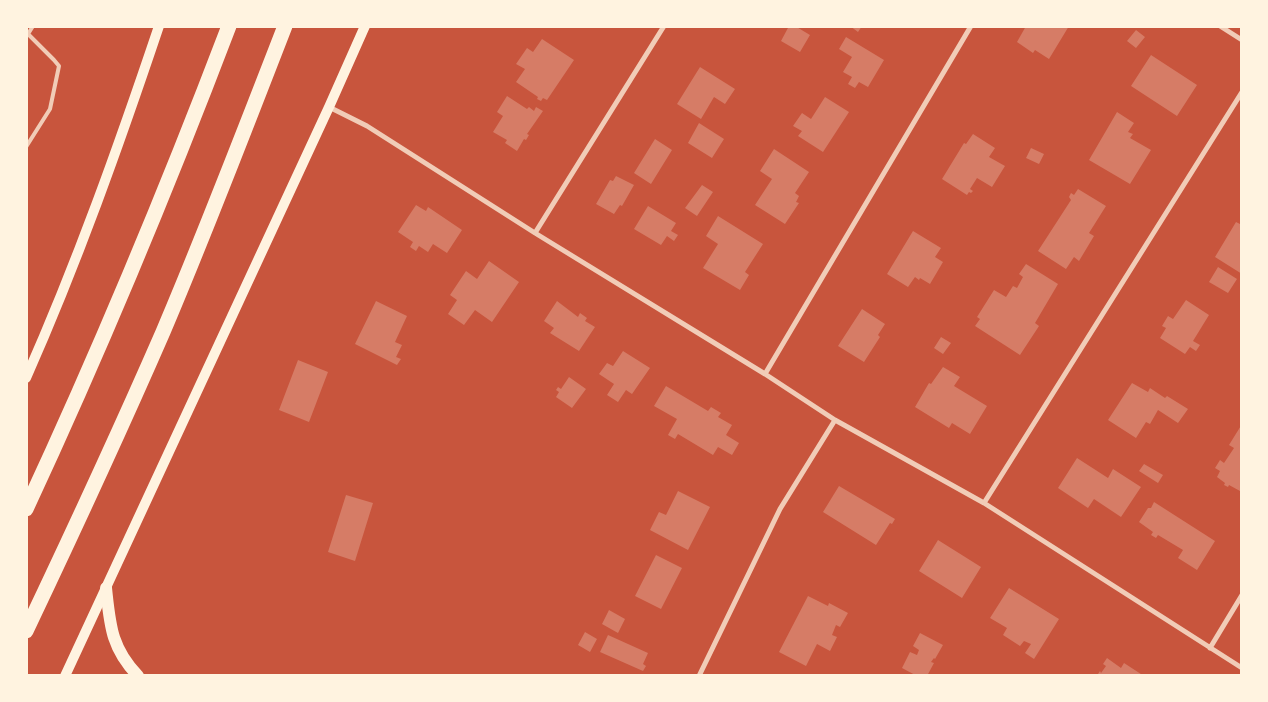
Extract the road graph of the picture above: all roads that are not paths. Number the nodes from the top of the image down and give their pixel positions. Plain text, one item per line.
1 (33, 26) edge
2 (159, 26) edge
3 (229, 26) edge
4 (285, 26) edge
5 (365, 26) edge
6 (664, 26) edge
7 (971, 26) edge
8 (1220, 26) edge
9 (27, 34) edge
10 (1242, 40) edge
11 (1242, 92) edge
12 (329, 107) junction
13 (26, 147) edge
14 (535, 233) junction
15 (765, 374) junction
16 (26, 378) edge
17 (835, 420) junction
18 (984, 503) junction
19 (26, 509) edge
20 (106, 588) junction
21 (1242, 596) edge
22 (26, 631) edge
23 (1210, 648) junction
24 (1242, 668) edge
25 (65, 676) edge
26 (138, 676) edge
27 (699, 676) edge

1 - 9 lane
2 - 16 main road
3 - 19 highway
4 - 22 highway
5 - 12 main road
6 - 14 street
7 - 15 street
8 - 10 street
9 - 13 lane
11 - 18 street
12 - 14 street
12 - 20 main road
14 - 15 street
15 - 17 street
17 - 18 street
17 - 27 street
18 - 23 street
20 - 25 main road
20 - 26 main road
21 - 23 street
23 - 24 street

